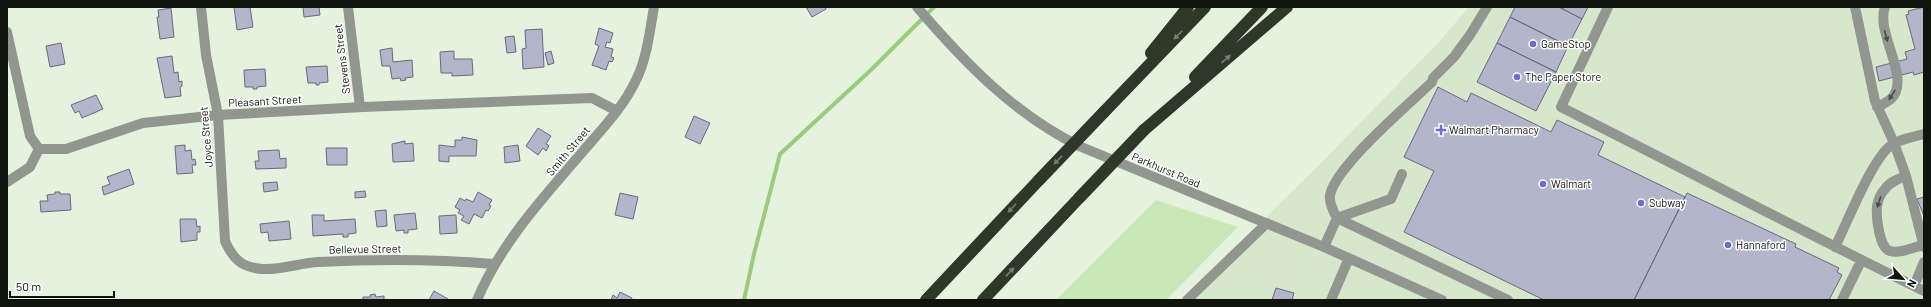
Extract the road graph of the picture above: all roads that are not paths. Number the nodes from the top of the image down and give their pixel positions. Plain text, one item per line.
1 (201, 7) edge
2 (348, 7) edge
3 (654, 7) edge
4 (917, 7) edge
5 (1188, 7) edge
6 (1205, 7) edge
7 (1262, 7) edge
8 (1286, 7) edge
9 (1488, 7) edge
10 (1608, 7) edge
11 (1855, 7) edge
12 (1884, 8) edge
13 (7, 32) edge
14 (360, 107) junction
15 (1877, 107) junction
16 (617, 111) junction
17 (1104, 112) junction
18 (218, 115) junction
19 (1144, 130) junction
20 (1924, 134) edge
21 (1894, 143) junction
22 (39, 149) junction
23 (1402, 174) dead end
24 (1906, 176) junction
25 (7, 182) edge
26 (1337, 218) junction
27 (1267, 223) junction
28 (1924, 246) edge
29 (1324, 247) junction
30 (1835, 247) junction
31 (1349, 258) junction
32 (238, 261) joint
33 (1861, 261) junction
34 (1924, 262) edge
35 (494, 264) junction
36 (1914, 286) junction
37 (1924, 291) edge
38 (1425, 297) edge
39 (478, 300) edge
40 (926, 300) edge
41 (983, 300) edge
42 (1187, 300) edge
43 (1331, 300) edge
44 (1442, 300) edge
45 (1508, 300) edge
46 (1842, 300) edge

1 - 18 street, Joyce Street
2 - 14 street, Stevens Street
3 - 16 street, Smith Street
4 - 27 street, Parkhurst Road
5 - 17 highway
6 -> 17 highway
7 - 19 highway
19 -> 8 highway
9 - 26 street
10 - 30 street
11 - 15 street
12 -> 15 street
13 - 22 street
14 - 16 street, Pleasant Street
14 - 18 street, Pleasant Street
15 - 21 street
16 - 35 street, Smith Street
17 -> 40 highway, bridge
18 - 22 street, Pleasant Street
18 - 32 street, Joyce Street
41 -> 19 highway, bridge
20 - 21 street
21 - 24 street
21 - 30 street
22 - 25 street
23 - 26 street
24 - 28 street
24 -> 28 street
26 - 29 street
26 - 45 street
27 - 29 street, Parkhurst Road
27 - 42 street
29 - 31 street, Parkhurst Road
30 - 33 street
31 - 38 street, Parkhurst Road
31 - 43 street
32 - 35 street, Bellevue Street
33 - 36 street
33 - 46 street
34 - 36 street
35 - 39 street, Smith Street
36 - 37 street
38 - 44 street, Parkhurst Road

